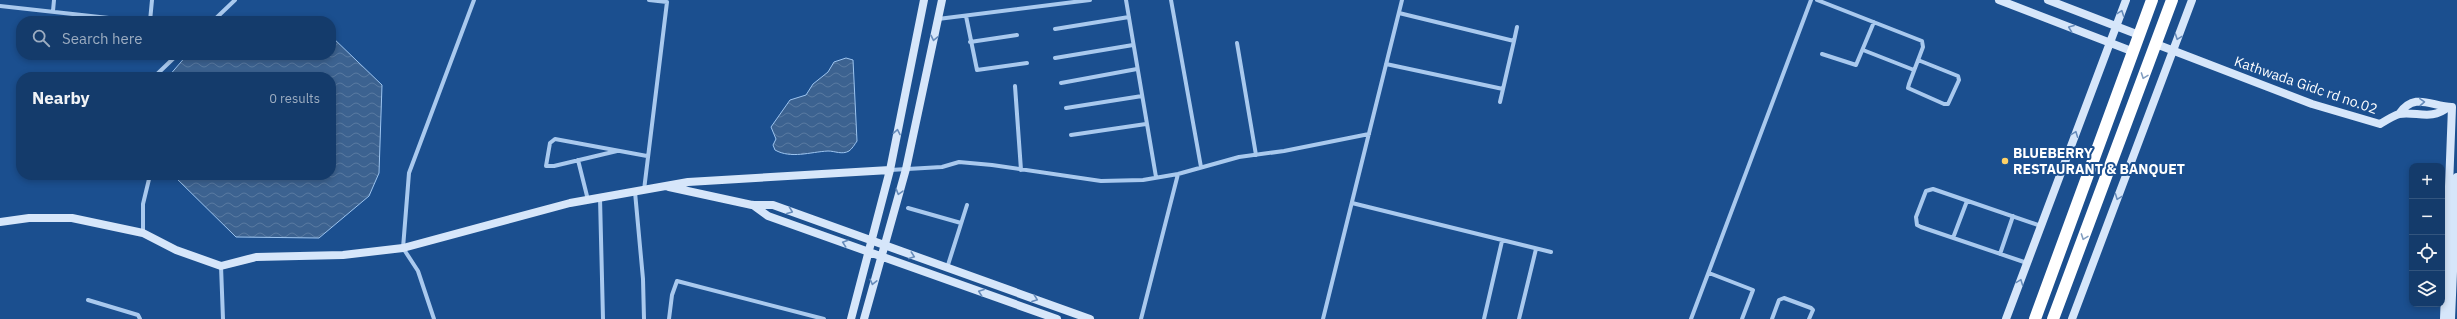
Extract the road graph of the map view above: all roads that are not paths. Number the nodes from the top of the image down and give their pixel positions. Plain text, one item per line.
1 (54, 0) edge
2 (152, 0) edge
3 (235, 0) edge
4 (474, 0) edge
5 (649, 0) edge
6 (924, 0) edge
7 (942, 0) edge
8 (1090, 0) edge
9 (1126, 0) edge
10 (1171, 0) edge
11 (1402, 0) edge
12 (1811, 0) edge
13 (1817, 0) edge
14 (1999, 0) edge
15 (2048, 0) edge
16 (2126, 0) edge
17 (2152, 0) edge
18 (2172, 0) edge
19 (2192, 0) edge
20 (667, 1) edge
21 (0, 6) edge
22 (53, 11) junction
23 (1399, 13) junction
24 (94, 16) edge
25 (150, 16) edge
26 (218, 16) edge
27 (966, 16) junction
28 (1129, 17) junction
29 (938, 19) junction
30 (1874, 22) junction
31 (2116, 26) junction
32 (1517, 27) dead end
33 (1055, 29) dead end
34 (1017, 35) dead end
35 (2139, 35) junction
36 (1514, 40) junction
37 (970, 42) junction
38 (1237, 43) dead end
39 (2110, 43) junction
40 (2156, 44) junction
41 (1133, 45) junction
42 (1863, 50) junction
43 (2173, 51) junction
44 (2134, 52) junction
45 (1822, 54) dead end
46 (1055, 58) dead end
47 (172, 60) edge
48 (1918, 60) junction
49 (1027, 63) dead end
50 (1386, 64) junction
51 (1137, 69) junction
52 (1914, 70) junction
53 (159, 72) edge
54 (1060, 83) dead end
55 (1015, 86) dead end
56 (1503, 89) junction
57 (1142, 96) junction
58 (1500, 102) dead end
59 (2452, 107) edge
60 (1066, 108) dead end
61 (2399, 114) junction
62 (1146, 124) junction
63 (1369, 134) junction
64 (1071, 135) dead end
65 (617, 151) junction
66 (1256, 155) junction
67 (647, 156) junction
68 (578, 160) junction
69 (1201, 167) junction
70 (906, 169) junction
71 (890, 170) junction
72 (1021, 170) junction
73 (1178, 174) junction
74 (1156, 177) junction
75 (2457, 177) edge
76 (149, 180) edge
77 (664, 186) junction
78 (644, 190) junction
79 (635, 191) junction
80 (600, 198) junction
81 (588, 200) junction
82 (1967, 200) junction
83 (1352, 203) junction
84 (752, 205) junction
85 (967, 205) dead end
86 (908, 208) dead end
87 (2013, 216) junction
88 (0, 222) edge
89 (961, 223) junction
90 (2041, 226) junction
91 (144, 233) junction
92 (1953, 238) junction
93 (2454, 238) edge
94 (1502, 241) junction
95 (872, 242) junction
96 (884, 246) junction
97 (403, 248) junction
98 (1536, 249) junction
99 (870, 252) junction
100 (1550, 252) dead end
101 (2000, 254) junction
102 (880, 256) junction
103 (2027, 263) junction
104 (220, 266) junction
105 (947, 268) junction
106 (1709, 273) junction
107 (88, 300) dead end
108 (140, 319) edge
109 (223, 319) edge
110 (434, 319) edge
111 (603, 319) edge
112 (644, 319) edge
113 (670, 319) edge
114 (824, 319) edge
115 (851, 319) edge
116 (864, 319) edge
117 (1057, 319) edge
118 (1090, 319) edge
119 (1141, 319) edge
120 (1323, 319) edge
121 (1484, 319) edge
122 (1519, 319) edge
123 (1691, 319) edge
124 (1743, 319) edge
125 (1772, 319) edge
126 (1809, 319) edge
127 (2006, 319) edge
128 (2035, 319) edge
129 (2053, 319) edge
130 (2072, 319) edge
131 (2444, 319) edge
132 (2451, 319) edge

1 - 22 street
2 - 25 street
3 - 26 street
4 - 97 street
5 - 20 street
71 -> 6 street
7 - 29 street
8 - 27 street
9 - 28 street
10 - 69 street
11 - 23 street
12 - 106 street
13 - 30 street
39 -> 14 street
15 - 31 street
31 -> 16 street
17 - 35 highway
18 - 40 highway
19 -> 43 street
20 - 67 street
21 - 22 street
22 - 24 street
23 - 36 street
23 - 50 street
27 - 29 street
27 - 37 street
28 - 33 street
28 - 41 street
29 -> 70 street
30 - 42 street
30 - 48 street
31 - 35 street
31 - 39 street
32 - 36 street
34 - 37 street
35 - 44 highway
36 - 56 street
37 - 49 street
38 - 66 street
39 - 44 street
90 -> 39 street
40 - 43 street, Kathwada Gidc rd no.02
40 -> 129 highway
41 - 46 street
41 - 51 street
42 - 45 street
42 - 52 street
43 - 61 street, Kathwada Gidc rd no.02
43 -> 130 street
44 - 128 highway
47 - 53 street
48 - 52 street
48 - 52 street
50 - 56 street
50 - 63 street
51 - 54 street
51 - 57 street
55 - 72 street
56 - 58 street
57 - 60 street
57 - 62 street
59 - 61 street, Kathwada Gidc rd no.02
61 -> 59 street
59 - 93 street
62 - 64 street
62 - 74 street
63 - 66 street
63 - 83 street
65 - 67 street
65 - 68 street
65 - 68 street
66 - 69 street
67 - 78 street
68 - 81 street
69 - 73 street
70 - 71 street
70 - 72 street
70 -> 96 street
71 - 77 street
71 - 95 street
72 - 74 street
73 - 74 street
73 - 119 street
75 - 93 street
76 - 91 street
77 - 78 street
77 - 84 street
78 - 79 street
79 - 80 street
79 - 112 street
80 - 81 street
80 - 111 street
81 - 97 street
82 - 87 street
82 - 92 street
82 - 92 street
83 - 94 street
83 - 120 street
84 -> 95 street
99 -> 84 street
85 - 89 street
86 - 89 street
87 - 90 street
87 - 101 street
88 - 91 street
89 - 105 street
90 - 103 street
91 - 104 street
92 - 101 street
93 - 131 street
93 - 132 street
94 - 98 street
94 - 121 street
95 - 96 street
95 - 99 street
96 - 102 street
96 -> 105 street
97 - 104 street
97 - 110 street
98 - 100 street
98 - 122 street
99 - 102 street
99 - 115 street
101 - 103 street
102 -> 116 street
117 -> 102 street
127 -> 103 street
104 - 109 street
105 -> 118 street
106 - 123 street
106 - 124 street
107 - 108 street
113 - 114 street
125 - 126 street

